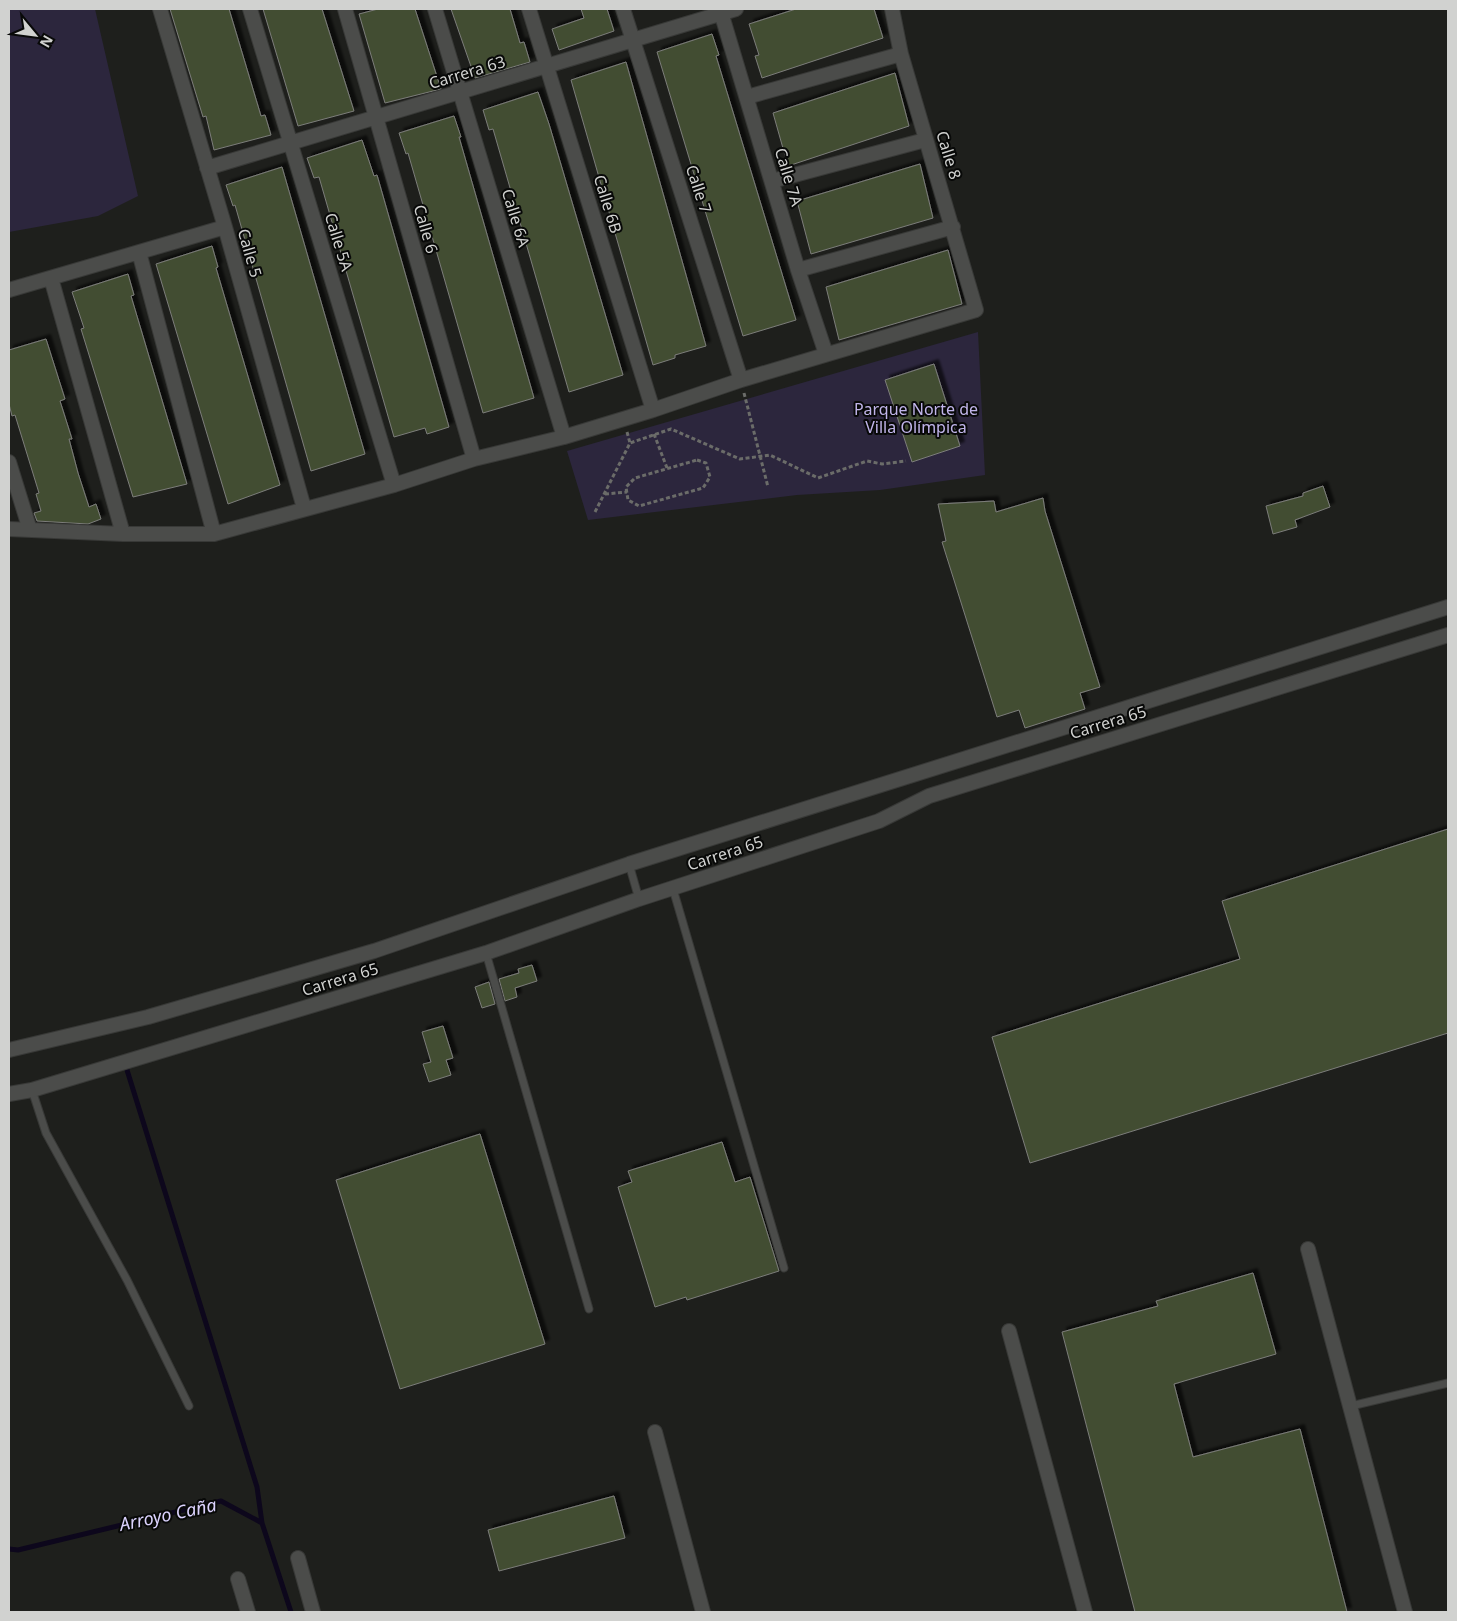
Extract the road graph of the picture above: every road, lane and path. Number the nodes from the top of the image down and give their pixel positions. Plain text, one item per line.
1 (160, 9) edge
2 (250, 9) edge
3 (345, 9) edge
4 (434, 9) edge
5 (529, 9) edge
6 (624, 9) edge
7 (736, 9) edge
8 (892, 9) edge
9 (721, 11) edge
10 (633, 40) junction
11 (901, 54) junction
12 (546, 66) junction
13 (460, 92) junction
14 (747, 97) junction
15 (376, 118) junction
16 (925, 140) junction
17 (291, 143) junction
18 (208, 168) junction
19 (772, 181) junction
20 (225, 227) junction
21 (953, 227) junction
22 (139, 252) junction
23 (798, 270) junction
24 (51, 278) junction
25 (9, 290) edge
26 (826, 354) junction
27 (741, 380) junction
28 (653, 410) junction
29 (654, 434) junction
30 (564, 437) junction
31 (760, 457) junction
32 (474, 460) junction
33 (906, 461) dead end
34 (9, 462) edge
35 (667, 468) junction
36 (394, 485) junction
37 (768, 487) dead end
38 (627, 492) junction
39 (604, 494) junction
40 (304, 508) junction
41 (595, 512) dead end
42 (9, 528) edge
43 (30, 530) junction
44 (123, 534) junction
45 (214, 534) junction
46 (1448, 607) edge
47 (1448, 635) edge
48 (629, 864) junction
49 (673, 888) junction
50 (638, 899) junction
51 (486, 953) junction
52 (9, 1050) edge
53 (32, 1090) junction
54 (9, 1094) edge
55 (1308, 1249) dead end
56 (784, 1268) dead end
57 (589, 1309) dead end
58 (1009, 1331) dead end
59 (1448, 1383) edge
60 (190, 1406) dead end
61 (1351, 1406) junction
62 (655, 1432) dead end
63 (298, 1558) dead end
64 (238, 1579) dead end
65 (248, 1612) edge
66 (313, 1612) edge
67 (703, 1612) edge
68 (1085, 1612) edge
69 (1405, 1612) edge

1 - 18 street, Calle 5
2 - 17 street, Calle 5A
3 - 15 street, Calle 6
4 - 13 street, Calle 6A
5 - 12 street, Calle 6B
6 - 10 street, Calle 7
7 - 9 street, Carrera 63
8 - 11 street, Calle 8
9 - 10 street, Carrera 63
9 - 14 street, Calle 7A
10 - 12 street, Carrera 63
10 - 27 street, Calle 7
11 - 14 street
11 - 16 street, Calle 8
12 - 13 street, Carrera 63
12 - 28 street, Calle 6B
13 - 15 street, Carrera 63
13 - 30 street, Calle 6A
14 - 19 street, Calle 7A
15 - 17 street, Carrera 63
15 - 32 street, Calle 6
16 - 19 street
16 - 21 street, Calle 8
17 - 18 street, Carrera 63
17 - 36 street, Calle 5A
18 - 20 street, Calle 5
19 - 23 street, Calle 7A
20 - 22 street
20 - 40 street, Calle 5
21 - 23 street
21 - 26 street, Calle 8
22 - 24 street
22 - 45 street
23 - 26 street, Calle 7A
24 - 25 street
24 - 44 street
26 - 27 street
27 - 28 street
27 - 31 path
28 - 30 street
29 - 31 path
29 - 35 path
29 - 39 path
30 - 32 street
31 - 33 path
31 - 37 path
32 - 36 street
34 - 43 street
35 - 38 path
35 - 38 path
36 - 40 street
38 - 39 path
39 - 41 path
40 - 45 street
42 - 43 street
43 - 44 street
44 - 45 street
46 - 48 street, Carrera 65
47 - 49 street, Carrera 65
48 - 50 lane
48 - 52 street, Carrera 65
49 - 50 street, Carrera 65
49 - 56 lane
50 - 51 street, Carrera 65
51 - 53 street, Carrera 65
51 - 57 lane
53 - 54 street, Carrera 65
53 - 60 lane
55 - 61 street
58 - 68 street
59 - 61 lane
61 - 69 street
62 - 67 street
63 - 66 street
64 - 65 street

